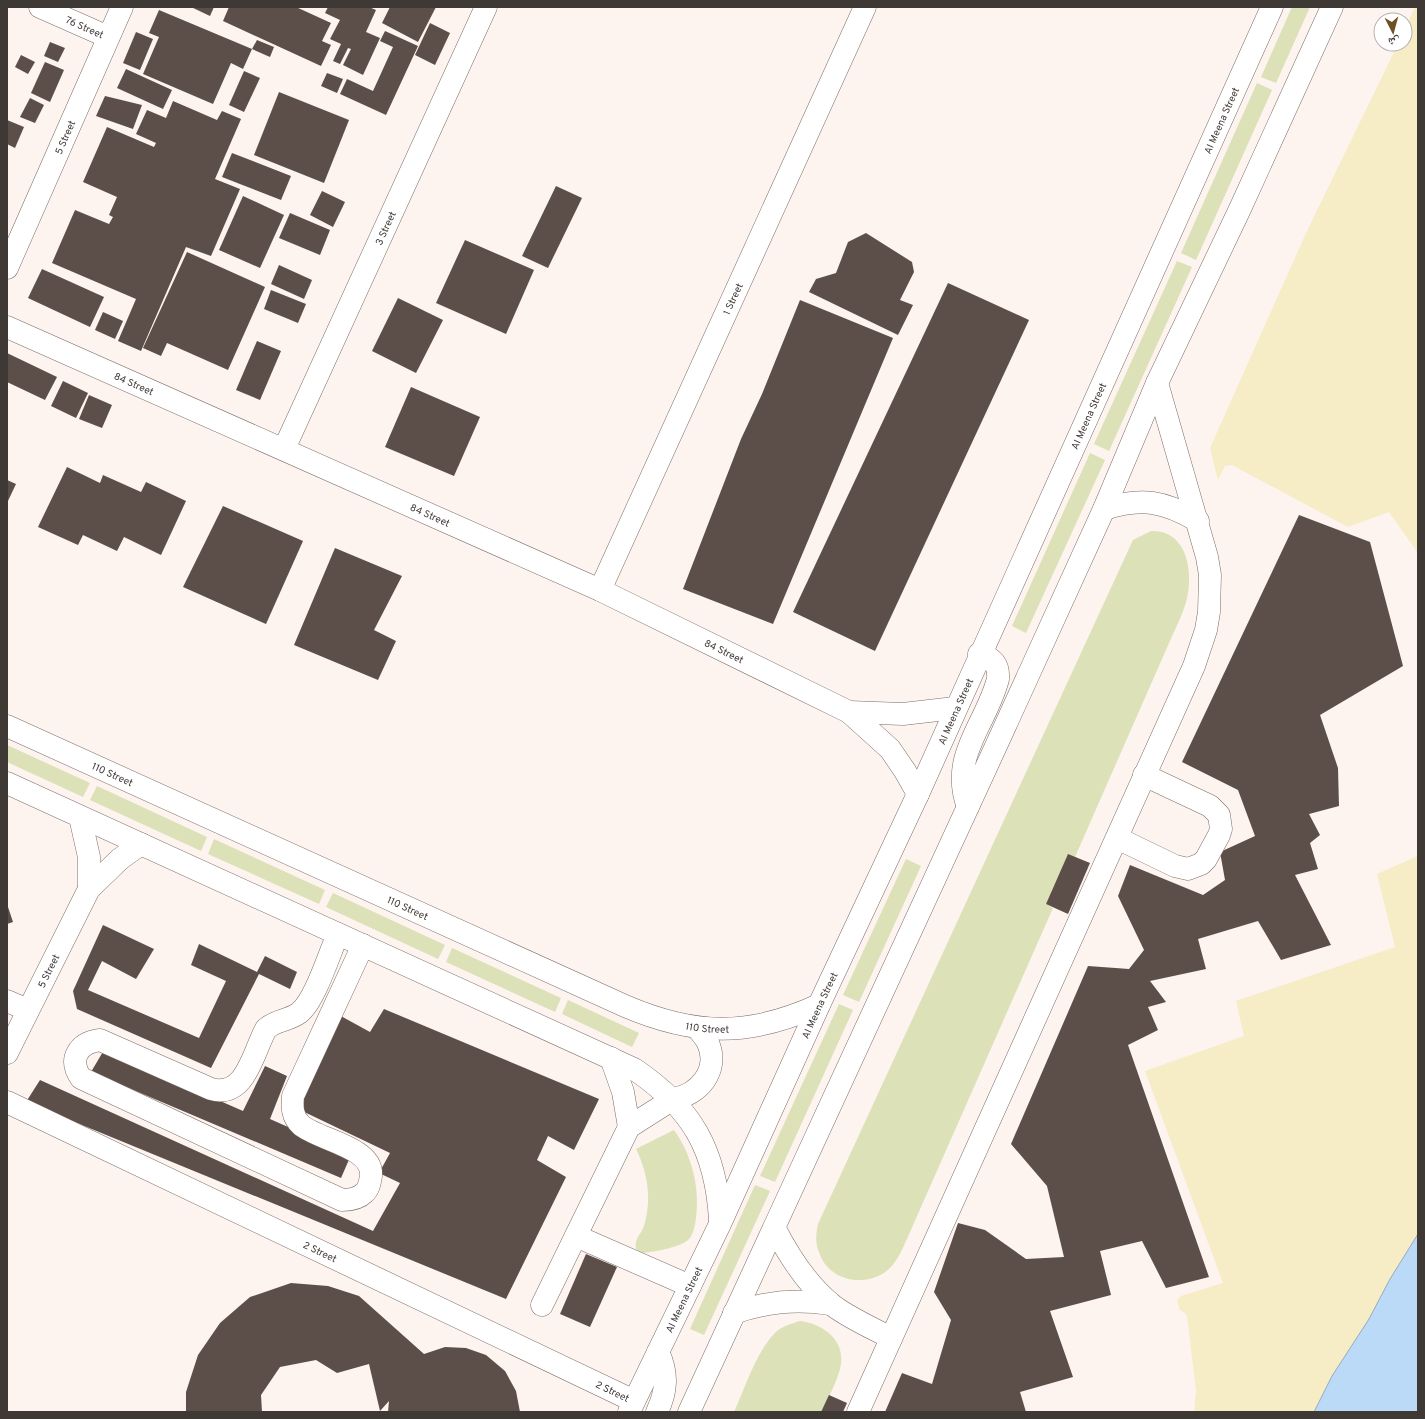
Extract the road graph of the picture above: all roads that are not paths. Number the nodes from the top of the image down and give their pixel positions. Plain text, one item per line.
1 (40, 7) edge
2 (122, 7) edge
3 (486, 7) edge
4 (865, 7) edge
5 (1272, 7) edge
6 (1332, 7) edge
7 (108, 37) junction
8 (7, 268) edge
9 (7, 327) edge
10 (1157, 383) junction
11 (284, 450) junction
12 (1104, 509) junction
13 (1198, 521) junction
14 (600, 590) junction
15 (979, 654) junction
16 (955, 708) junction
17 (849, 712) junction
18 (7, 726) edge
19 (1144, 775) junction
20 (7, 783) edge
21 (918, 794) junction
22 (968, 807) junction
23 (80, 817) junction
24 (1117, 838) junction
25 (141, 844) junction
26 (90, 890) junction
27 (338, 934) junction
28 (363, 945) junction
29 (7, 1001) edge
30 (819, 1005) junction
31 (28, 1010) junction
32 (298, 1014) junction
33 (325, 1026) junction
34 (697, 1028) junction
35 (7, 1053) edge
36 (611, 1058) junction
37 (672, 1099) junction
38 (7, 1102) edge
39 (629, 1127) junction
40 (720, 1224) junction
41 (775, 1229) junction
42 (576, 1236) junction
43 (690, 1286) junction
44 (830, 1304) junction
45 (542, 1305) dead end
46 (734, 1313) junction
47 (891, 1338) junction
48 (658, 1352) junction
49 (632, 1407) edge
50 (657, 1412) edge
51 (689, 1412) edge
52 (858, 1412) edge

1 - 7 main road, 76 Street
2 - 7 main road, 5 Street
3 - 11 main road, 3 Street
4 - 14 main road, 1 Street
5 - 15 main road, Al Meena Street
6 - 10 main road
7 - 8 main road, 5 Street
9 - 11 main road, 84 Street
10 - 12 main road
10 - 13 main road
11 - 14 main road, 84 Street
12 - 13 main road
12 - 22 main road
13 - 19 main road
14 - 17 main road, 84 Street
15 - 16 main road, Al Meena Street
15 - 22 main road
16 - 17 main road, 84 Street
16 - 21 main road, Al Meena Street
17 - 21 main road, 84 Street
18 - 34 main road, 110 Street
19 - 24 main road
19 - 24 main road
20 - 23 main road
21 - 30 main road, Al Meena Street
22 - 41 main road
23 - 25 main road
23 - 26 main road, 5 Street
24 - 47 main road
25 - 26 main road, 5 Street
25 - 27 main road
26 - 31 main road, 5 Street
27 - 28 main road
27 - 32 main road
28 - 33 main road
28 - 36 main road
29 - 31 main road
30 - 34 main road, 110 Street
30 - 40 main road, Al Meena Street
31 - 35 main road, 5 Street
32 - 33 main road
32 - 33 main road
34 - 37 main road
36 - 37 main road
36 - 39 main road
37 - 39 main road
37 - 40 main road
38 - 49 main road, 2 Street
39 - 42 main road
40 - 43 main road, Al Meena Street
41 - 44 main road
41 - 46 main road
42 - 43 main road
42 - 45 main road
43 - 48 main road, Al Meena Street
44 - 46 main road
44 - 47 main road
46 - 51 main road
47 - 52 main road
48 - 49 main road, Al Meena Street
48 - 50 main road

